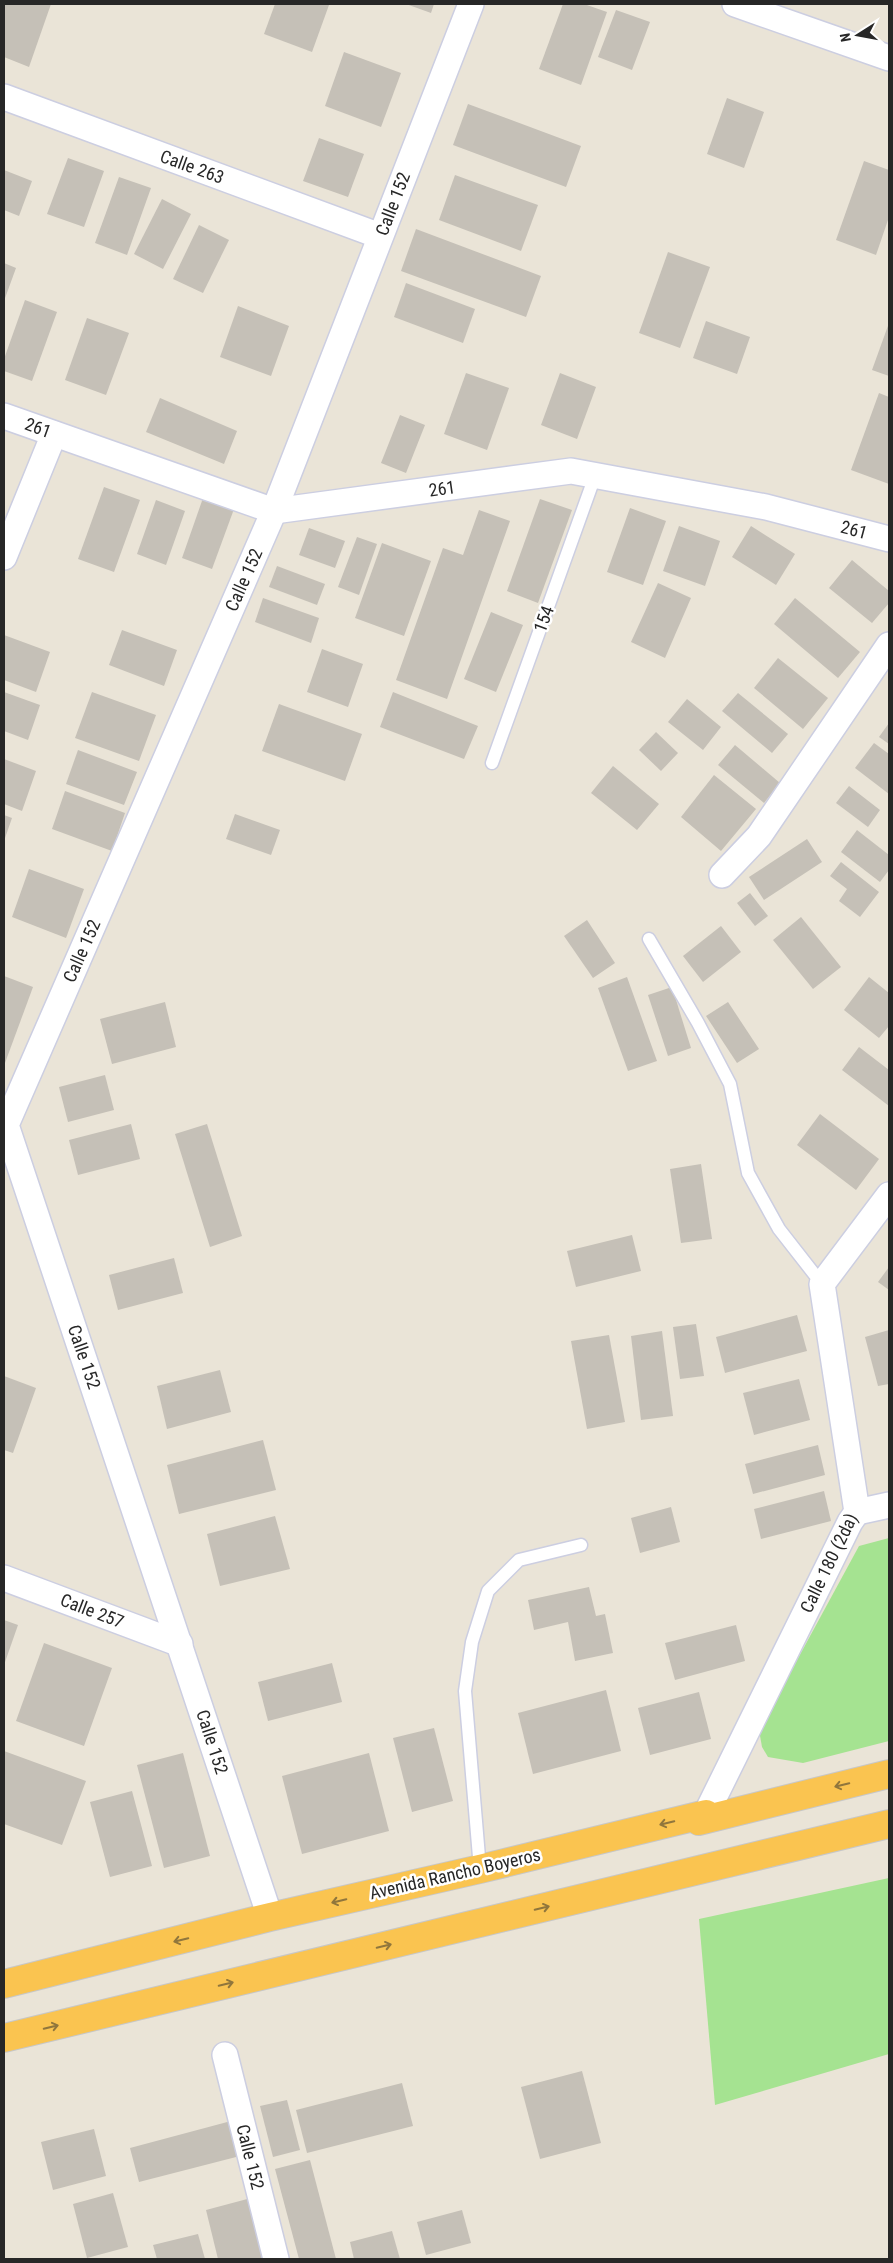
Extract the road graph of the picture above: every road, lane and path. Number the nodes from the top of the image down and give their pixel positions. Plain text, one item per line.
1 (471, 4) edge
2 (735, 4) edge
3 (889, 58) edge
4 (4, 97) edge
5 (380, 236) junction
6 (4, 416) edge
7 (54, 434) junction
8 (595, 476) junction
9 (274, 512) junction
10 (889, 539) edge
11 (4, 557) edge
12 (889, 646) edge
13 (492, 762) dead end
14 (722, 875) dead end
15 (649, 938) dead end
16 (5, 1124) edge
17 (889, 1195) edge
18 (822, 1284) junction
19 (889, 1505) edge
20 (857, 1512) junction
21 (581, 1545) dead end
22 (4, 1578) edge
23 (180, 1644) junction
24 (889, 1774) edge
25 (706, 1814) junction
26 (889, 1824) edge
27 (480, 1869) junction
28 (270, 1917) junction
29 (4, 1984) edge
30 (4, 2038) edge
31 (224, 2055) dead end
32 (276, 2259) edge

1 - 5 street, Calle 152
2 - 3 street
4 - 5 street, Calle 263
5 - 9 street, Calle 152
6 - 7 street, 261
7 - 9 street, 261
7 - 11 street
8 - 9 street, 261
8 - 10 street, 261
8 - 13 lane, 154
9 - 16 street, Calle 152
12 - 14 street
15 - 18 lane
16 - 23 street, Calle 152
17 - 18 street
18 - 20 street, Calle 180 (2da)
19 - 20 street
20 - 25 street, Calle 180 (2da)
21 - 27 lane
22 - 23 street, Calle 257
23 - 28 street, Calle 152
24 -> 25 highway
25 -> 27 highway, Avenida Rancho Boyeros
30 -> 26 highway
27 -> 28 highway, Avenida Rancho Boyeros
28 -> 29 highway, Avenida Rancho Boyeros
31 - 32 street, Calle 152

